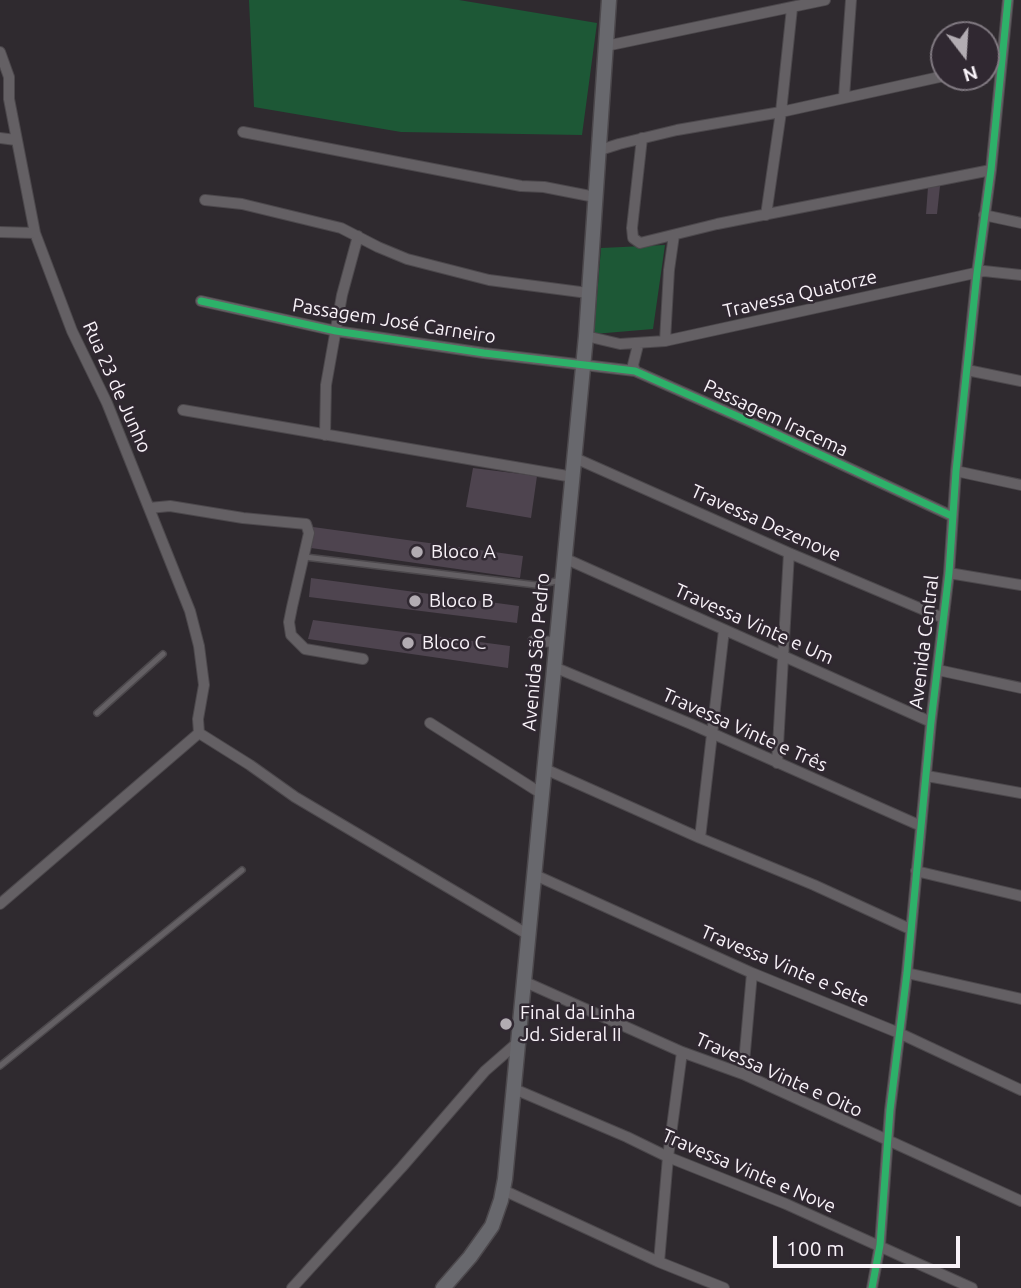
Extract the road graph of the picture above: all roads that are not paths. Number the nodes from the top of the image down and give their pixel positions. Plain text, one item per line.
1 (609, 0) edge
2 (825, 0) edge
3 (851, 0) edge
4 (1008, 0) edge
5 (792, 8) junction
6 (606, 46) junction
7 (0, 52) edge
8 (1000, 63) edge
9 (930, 79) edge
10 (998, 91) edge
11 (844, 97) junction
12 (781, 111) junction
13 (243, 132) dead end
14 (0, 138) edge
15 (642, 138) junction
16 (16, 140) junction
17 (597, 151) junction
18 (991, 170) junction
19 (595, 197) junction
20 (205, 200) dead end
21 (766, 215) junction
22 (984, 215) junction
23 (1021, 223) edge
24 (0, 232) edge
25 (35, 233) junction
26 (674, 235) junction
27 (358, 236) junction
28 (977, 273) junction
29 (1021, 275) edge
30 (588, 293) junction
31 (201, 301) dead end
32 (335, 331) junction
33 (586, 336) junction
34 (665, 341) junction
35 (638, 345) junction
36 (582, 364) junction
37 (967, 370) junction
38 (635, 371) junction
39 (1021, 381) edge
40 (183, 410) dead end
41 (325, 435) junction
42 (575, 458) junction
43 (956, 471) junction
44 (573, 477) junction
45 (1021, 485) edge
46 (149, 508) junction
47 (952, 516) junction
48 (789, 553) junction
49 (305, 557) junction
50 (564, 558) junction
51 (949, 573) junction
52 (562, 580) junction
53 (1021, 585) edge
54 (943, 618) junction
55 (724, 630) junction
56 (533, 641) dead end
57 (557, 642) junction
58 (163, 654) dead end
59 (783, 656) junction
60 (363, 659) dead end
61 (554, 667) junction
62 (938, 670) junction
63 (1021, 688) edge
64 (97, 713) dead end
65 (931, 722) junction
66 (430, 723) dead end
67 (198, 733) junction
68 (712, 735) junction
69 (777, 764) junction
70 (545, 769) junction
71 (927, 776) junction
72 (1021, 793) edge
73 (542, 794) junction
74 (921, 826) junction
75 (700, 838) junction
76 (242, 870) dead end
77 (916, 871) junction
78 (535, 875) junction
79 (1021, 896) edge
80 (0, 904) edge
81 (910, 929) junction
82 (527, 934) junction
83 (907, 973) junction
84 (752, 974) junction
85 (523, 981) junction
86 (1021, 999) edge
87 (899, 1034) junction
88 (517, 1043) junction
89 (682, 1052) junction
90 (0, 1066) edge
91 (743, 1074) junction
92 (512, 1088) junction
93 (1021, 1090) edge
94 (889, 1142) junction
95 (668, 1157) junction
96 (503, 1190) junction
97 (1021, 1200) edge
98 (880, 1245) junction
99 (659, 1262) junction
100 (292, 1288) edge
101 (443, 1288) edge
102 (724, 1288) edge
103 (872, 1288) edge
104 (972, 1288) edge

1 - 6 main road, Avenida São Pedro
2 - 5 street
3 - 11 street
4 - 8 street, Avenida Central
5 - 6 street
5 - 12 street
6 - 17 main road, Avenida São Pedro
7 - 16 street, Rua 23 de Junho
9 - 11 street
10 - 18 street, Avenida Central
11 - 12 street
12 - 15 street
12 - 21 street
13 - 19 street
14 - 16 street
15 - 17 street
15 - 26 street
16 - 25 street, Rua 23 de Junho
17 - 19 main road, Avenida São Pedro
18 - 21 street
18 - 22 street, Avenida Central
19 - 30 main road, Avenida São Pedro
20 - 27 street
21 - 26 street
22 - 23 street
22 - 28 street, Avenida Central
24 - 25 street
25 - 46 street, Rua 23 de Junho
26 - 34 street
27 - 30 street
27 - 32 street
28 - 29 street, Travessa Quatorze
28 - 34 street, Travessa Quatorze
28 - 37 street, Avenida Central
30 - 33 main road, Avenida São Pedro
31 - 32 street, Passagem José Carneiro
32 - 36 street, Passagem José Carneiro
32 - 41 street
33 - 35 street, Travessa Quatorze
33 - 36 main road, Avenida São Pedro
34 - 35 street, Travessa Quatorze
35 - 38 street
36 - 38 street, Passagem Iracema
36 - 42 main road, Avenida São Pedro
37 - 39 street
37 - 43 street, Avenida Central
38 - 47 street, Passagem Iracema
40 - 41 street
41 - 44 street
42 - 44 main road, Avenida São Pedro
42 - 48 street, Travessa Dezenove
43 - 45 street
43 - 47 street, Avenida Central
44 - 50 main road, Avenida São Pedro
46 - 49 street
46 - 67 street, Rua 23 de Junho
47 - 51 street, Avenida Central
48 - 54 street, Travessa Dezenove
48 - 59 street
49 - 52 lane
49 - 60 street
50 - 52 main road, Avenida São Pedro
50 - 55 street, Travessa Vinte e Um
51 - 53 street
51 - 54 street, Avenida Central
52 - 57 main road, Avenida São Pedro
54 - 62 street, Avenida Central
55 - 59 street, Travessa Vinte e Um
55 - 68 street
56 - 57 street
57 - 61 main road, Avenida São Pedro
58 - 64 lane
59 - 65 street, Travessa Vinte e Um
59 - 69 street
61 - 68 street, Travessa Vinte e Três
61 - 70 main road, Avenida São Pedro
62 - 63 street
62 - 65 street, Avenida Central
65 - 71 street, Avenida Central
66 - 73 street
67 - 80 street
67 - 82 street
68 - 69 street, Travessa Vinte e Três
68 - 75 street
69 - 74 street, Travessa Vinte e Três
70 - 73 main road, Avenida São Pedro
70 - 75 street
71 - 72 street
71 - 74 street, Avenida Central
73 - 78 main road, Avenida São Pedro
74 - 77 street, Avenida Central
75 - 81 street
76 - 90 lane
77 - 79 street
77 - 81 street, Avenida Central
78 - 82 main road, Avenida São Pedro
78 - 84 street, Travessa Vinte e Sete
81 - 83 street, Avenida Central
82 - 85 main road, Avenida São Pedro
83 - 86 street
83 - 87 street, Avenida Central
84 - 87 street, Travessa Vinte e Sete
84 - 91 street
85 - 88 main road, Avenida São Pedro
85 - 89 street, Travessa Vinte e Oito
87 - 93 street, Travessa Vinte e Sete
87 - 94 street, Avenida Central
88 - 92 main road, Avenida São Pedro
88 - 100 street
89 - 91 street, Travessa Vinte e Oito
89 - 95 street
91 - 94 street, Travessa Vinte e Oito
92 - 95 street, Travessa Vinte e Nove
92 - 96 main road, Avenida São Pedro
94 - 97 street, Travessa Vinte e Oito
94 - 98 street, Avenida Central
95 - 98 street, Travessa Vinte e Nove
95 - 99 street
96 - 99 street
96 - 101 main road, Avenida São Pedro
98 - 103 street, Avenida Central
98 - 104 street, Travessa Vinte e Nove
99 - 102 street

